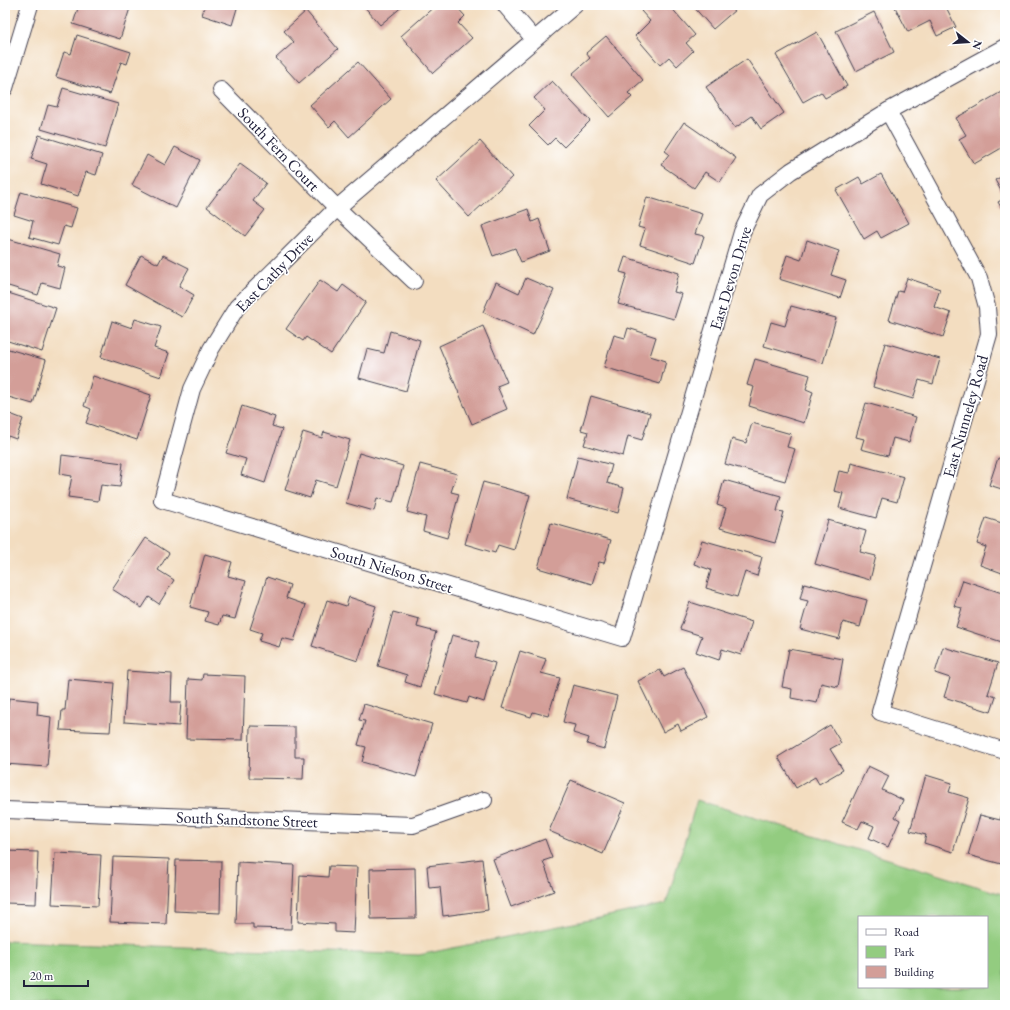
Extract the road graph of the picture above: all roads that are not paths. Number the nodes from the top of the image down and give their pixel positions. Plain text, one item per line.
1 (30, 5) edge
2 (505, 5) edge
3 (575, 5) edge
4 (534, 39) junction
5 (1005, 47) edge
6 (5, 88) edge
7 (221, 90) dead end
8 (888, 111) junction
9 (337, 208) junction
10 (414, 281) dead end
11 (162, 500) joint
12 (622, 638) joint
13 (1005, 751) edge
14 (484, 800) dead end
15 (5, 810) edge

1 - 6 street
2 - 4 street
3 - 4 street, East Cathy Drive
4 - 9 street, East Cathy Drive
5 - 8 street, East Devon Drive
7 - 9 street, South Fern Court
8 - 12 street, East Devon Drive
8 - 13 street, East Nunneley Road
9 - 10 street
9 - 11 street, East Cathy Drive
11 - 12 street, South Nielson Street
14 - 15 street, South Sandstone Street

